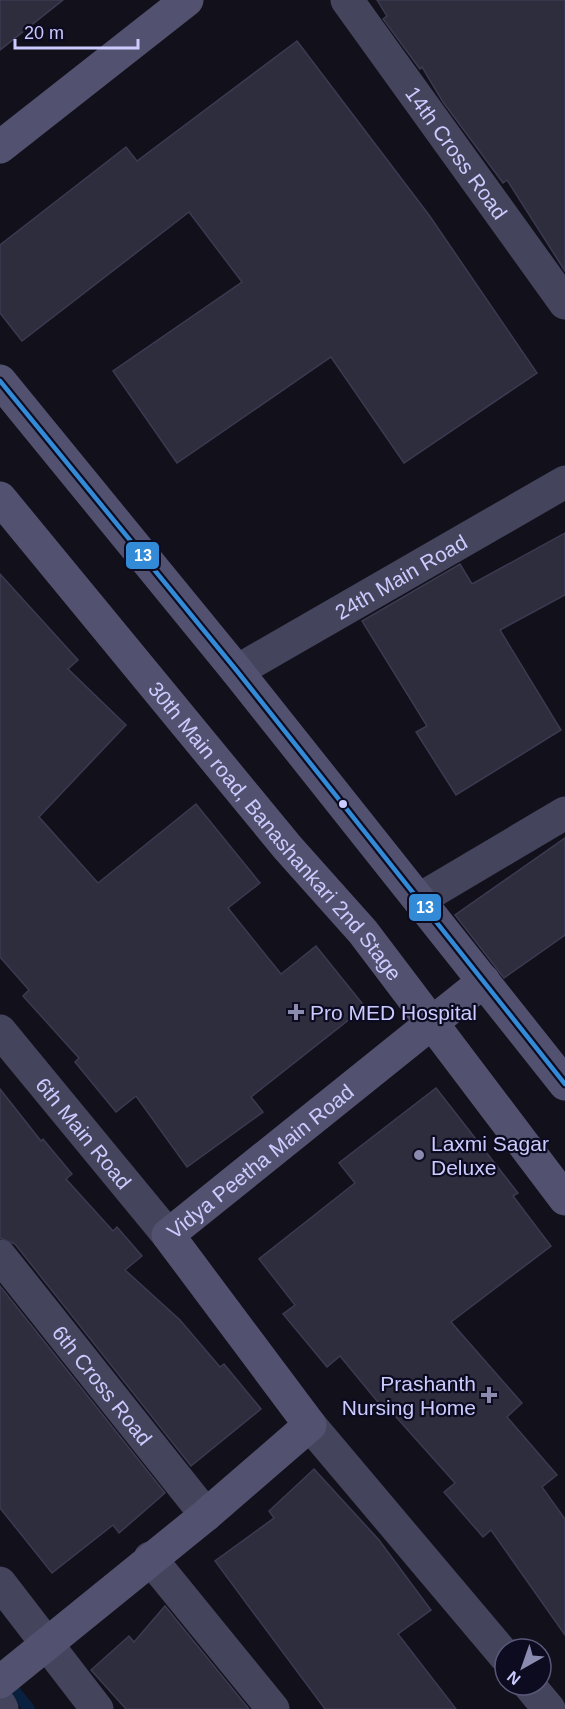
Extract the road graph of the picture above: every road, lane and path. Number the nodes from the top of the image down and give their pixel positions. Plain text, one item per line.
1 (347, 0) edge
2 (168, 6) edge
3 (0, 147) edge
4 (565, 303) edge
5 (0, 381) edge
6 (565, 483) edge
7 (0, 498) edge
8 (237, 671) junction
9 (565, 813) edge
10 (420, 899) junction
11 (484, 981) junction
12 (433, 1022) junction
13 (0, 1031) edge
14 (565, 1084) edge
15 (565, 1199) edge
16 (168, 1235) junction
17 (0, 1256) edge
18 (310, 1425) junction
19 (206, 1515) junction
20 (150, 1558) junction
21 (0, 1583) edge
22 (48, 1642) junction
23 (493, 1642) edge
24 (10, 1674) edge
25 (539, 1697) edge
26 (0, 1705) edge
27 (2, 1709) edge
28 (97, 1709) edge
29 (273, 1709) edge
30 (549, 1709) edge

1 - 4 street, 14th Cross Road
2 - 3 main road
5 - 8 main road
6 - 8 street, 24th Main Road
7 - 12 main road, 30th Main road, Banashankari 2nd Stage
8 - 10 main road
9 - 10 street
10 - 11 main road
11 - 12 main road, Vidya Peetha Main Road
11 - 14 main road
12 - 15 main road, 30th Main road, Banashankari 2nd Stage
12 - 16 main road, Vidya Peetha Main Road
13 - 16 street, 6th Main Road
16 - 18 main road, Vidya Peetha Main Road
17 - 19 street, 6th Cross Road
18 - 19 main road
18 - 23 street
19 - 20 main road
20 - 22 main road
20 - 29 street
21 - 22 street
22 - 24 main road
22 - 28 street
25 - 30 street
26 - 27 street

